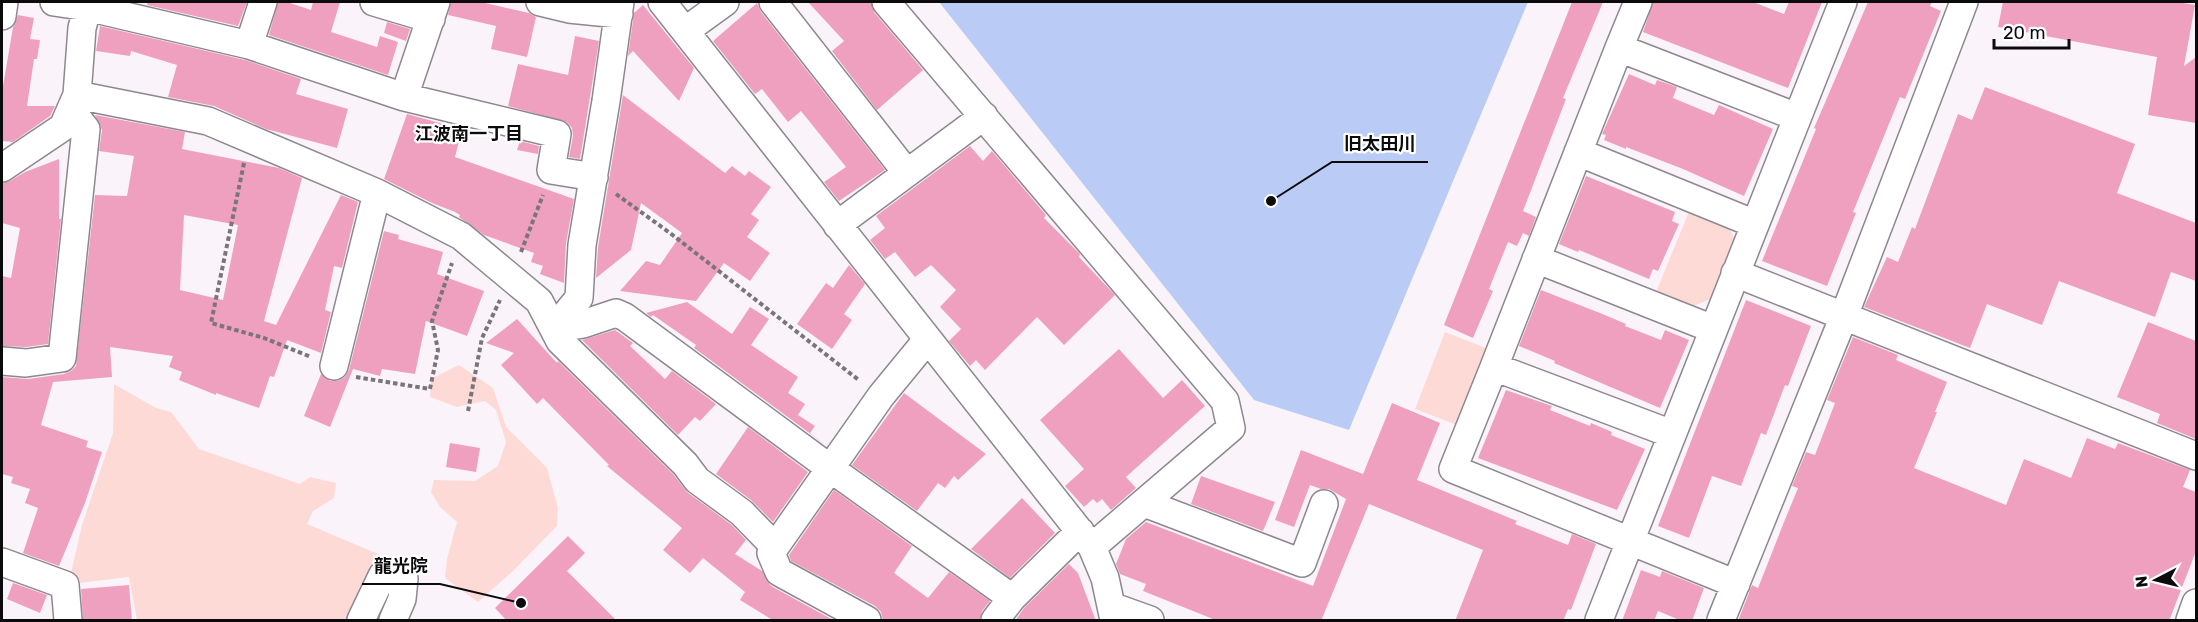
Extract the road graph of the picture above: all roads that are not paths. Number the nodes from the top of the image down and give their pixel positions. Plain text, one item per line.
1 (4, 2) edge
2 (54, 2) edge
3 (263, 2) edge
4 (374, 2) edge
5 (540, 2) edge
6 (662, 2) edge
7 (725, 2) edge
8 (773, 2) edge
9 (886, 2) edge
10 (1638, 2) edge
11 (1843, 2) edge
12 (1964, 2) edge
13 (88, 4) edge
14 (619, 8) edge
15 (434, 10) edge
16 (2, 16) edge
17 (685, 31) junction
18 (249, 45) junction
19 (1619, 48) junction
20 (404, 97) junction
21 (74, 102) junction
22 (984, 116) junction
23 (1797, 117) junction
24 (1578, 152) junction
25 (2, 168) edge
26 (907, 173) junction
27 (594, 177) junction
28 (377, 193) junction
29 (1755, 224) junction
30 (837, 225) junction
31 (1536, 259) junction
32 (1735, 273) junction
33 (1844, 316) junction
34 (554, 329) junction
35 (1713, 329) junction
36 (927, 340) junction
37 (2, 361) edge
38 (334, 366) dead end
39 (1494, 367) junction
40 (1672, 434) junction
41 (2196, 456) edge
42 (831, 469) junction
43 (1144, 503) junction
44 (1324, 504) dead end
45 (1086, 539) junction
46 (1630, 542) junction
47 (775, 547) junction
48 (2, 562) edge
49 (1736, 584) junction
50 (1012, 598) junction
51 (2196, 603) edge
52 (1113, 613) edge
53 (68, 621) edge
54 (361, 621) edge
55 (393, 621) edge
56 (867, 621) edge
57 (995, 621) edge
58 (1150, 621) edge
59 (1599, 621) edge
60 (1721, 621) edge
61 (2190, 621) edge

1 - 16 street
2 - 13 street
3 - 18 street
4 - 15 street
5 - 14 street
6 - 17 street
7 - 17 street
8 - 26 street
9 - 22 street
10 - 19 street
11 - 23 street
12 - 33 street
13 - 18 street
13 - 21 street
14 - 27 street
15 - 20 street
17 - 30 street
18 - 20 street
19 - 23 street
19 - 24 street
20 - 27 street
21 - 25 street
21 - 28 street
21 - 37 street
22 - 26 street
22 - 43 street
23 - 29 street
24 - 29 street
24 - 31 street
26 - 30 street
27 - 34 street
28 - 34 street
28 - 38 street
29 - 32 street
30 - 36 street
31 - 35 street
31 - 39 street
32 - 33 street
32 - 35 street
33 - 41 street
33 - 49 street
34 - 42 street
34 - 47 street
35 - 40 street
36 - 42 street
36 - 45 street
39 - 40 street
39 - 46 street
40 - 46 street
42 - 47 street
42 - 50 street
43 - 44 street
43 - 45 street
45 - 50 street
45 - 52 street
46 - 49 street
46 - 59 street
47 - 56 street
48 - 53 street
49 - 60 street
50 - 57 street
51 - 61 street
52 - 58 street
54 - 55 street

